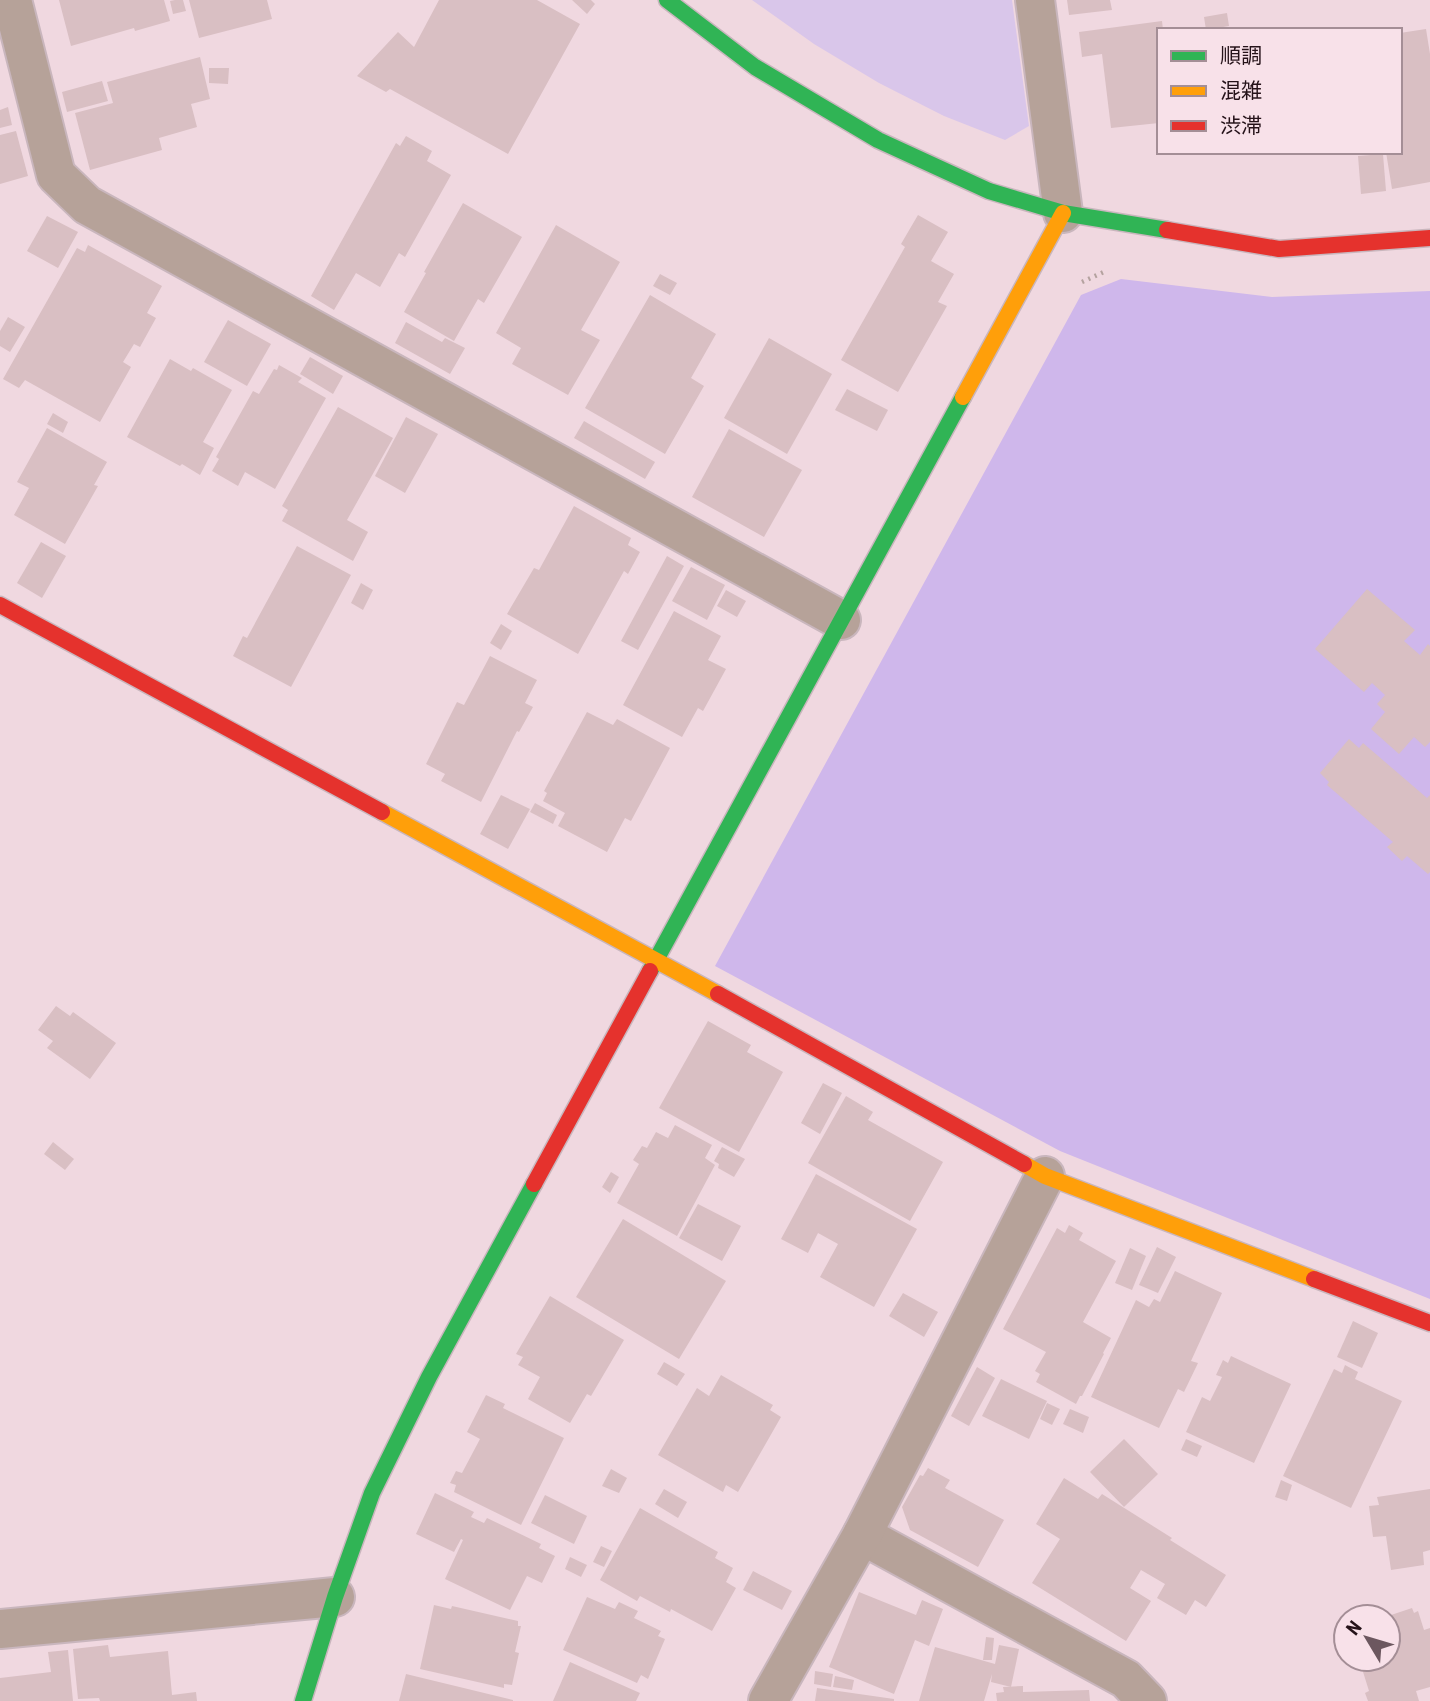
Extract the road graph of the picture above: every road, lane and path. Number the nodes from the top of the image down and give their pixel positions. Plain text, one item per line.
1 (12, 0) edge
2 (667, 0) edge
3 (1035, 0) edge
4 (1063, 213) junction
5 (1430, 239) edge
6 (1113, 269) dead end
7 (1076, 285) dead end
8 (0, 605) edge
9 (841, 620) junction
10 (657, 960) junction
11 (1045, 1176) junction
12 (1430, 1322) edge
13 (862, 1535) junction
14 (335, 1597) junction
15 (0, 1629) edge
16 (303, 1701) edge
17 (768, 1701) edge
18 (1147, 1701) edge

1 - 9 street
2 - 4 street
3 - 4 street
4 - 5 street
4 - 9 street
6 - 7 path
8 - 10 street
9 - 10 street
10 - 11 street
10 - 14 street
11 - 12 street
11 - 13 street
13 - 17 street
13 - 18 street
14 - 15 street
14 - 16 street

